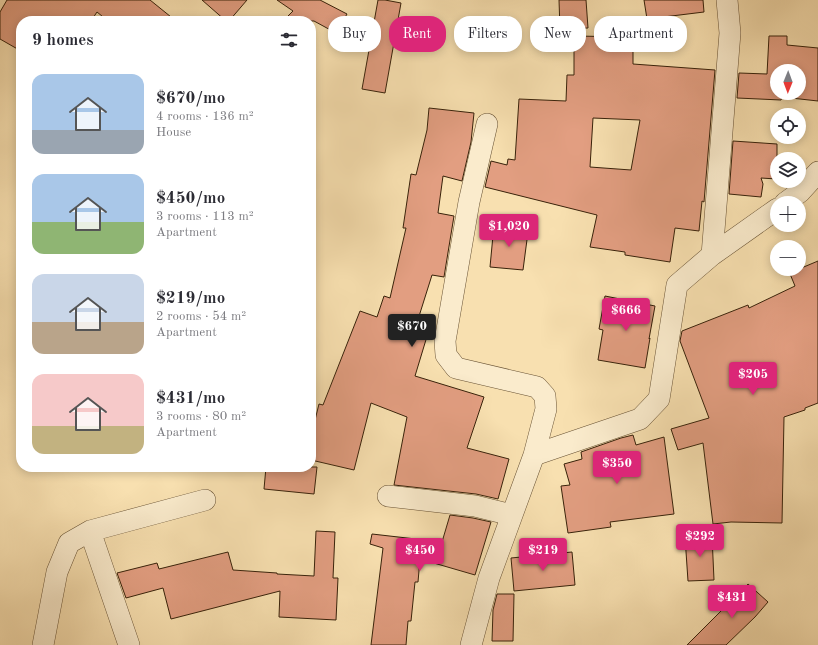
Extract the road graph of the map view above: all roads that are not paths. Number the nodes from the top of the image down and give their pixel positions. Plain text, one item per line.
1 (727, 0) edge
2 (487, 124) dead end
3 (818, 172) edge
4 (795, 196) edge
5 (770, 214) edge
6 (712, 255) junction
7 (534, 455) junction
8 (388, 496) dead end
9 (204, 500) dead end
10 (512, 515) junction
11 (90, 531) junction
12 (43, 645) edge
13 (129, 645) edge
14 (471, 645) edge

1 - 6 street
2 - 7 street
3 - 4 street
5 - 6 street
6 - 7 street
7 - 10 street
8 - 10 street
9 - 11 street
10 - 14 street
11 - 12 street
11 - 13 street

